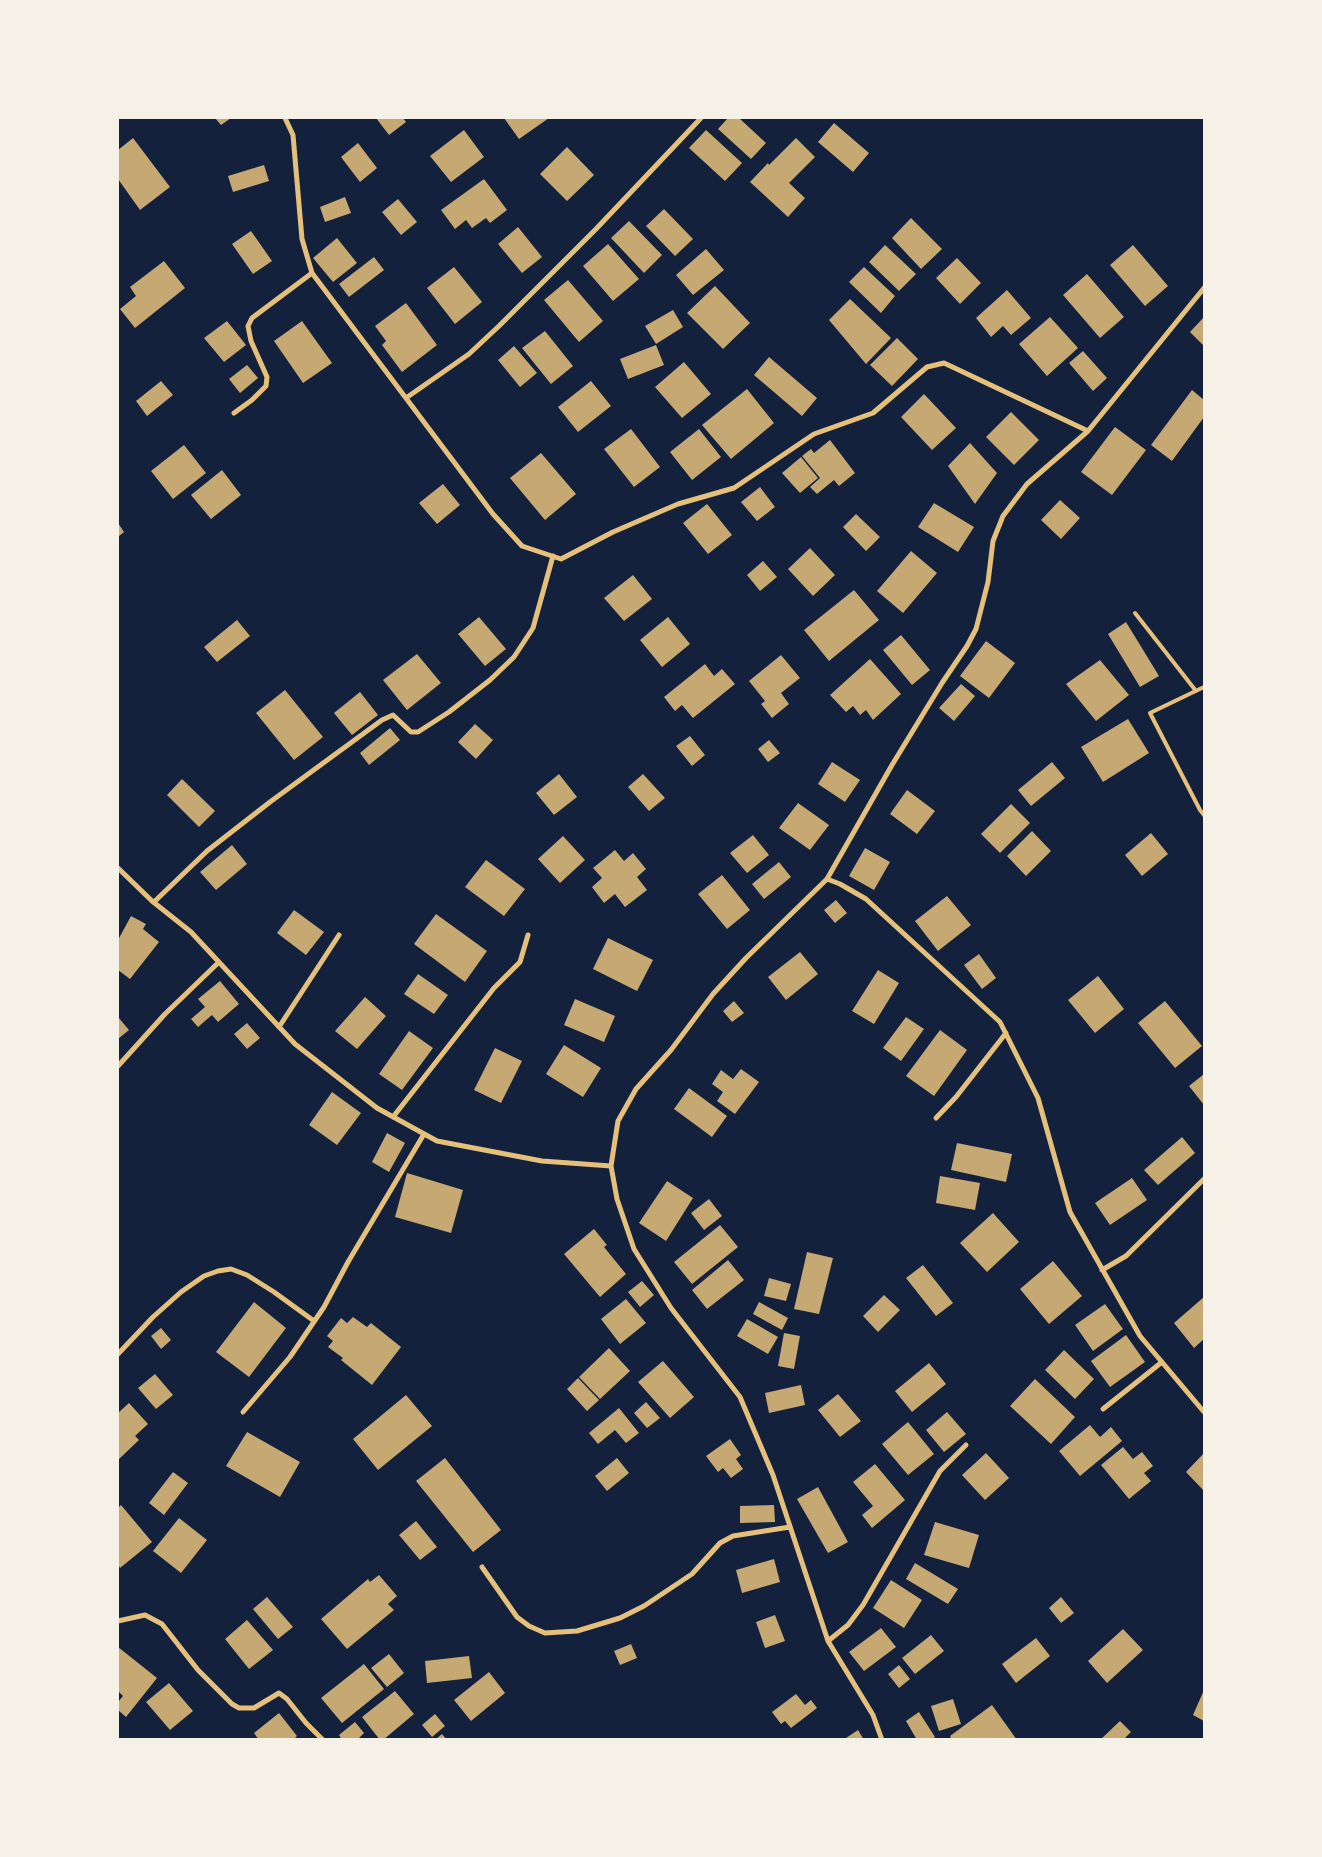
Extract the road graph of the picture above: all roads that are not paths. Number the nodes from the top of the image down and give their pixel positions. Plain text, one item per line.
1 (284, 118) edge
2 (701, 118) edge
3 (312, 273) junction
4 (1204, 288) edge
5 (406, 398) junction
6 (234, 413) dead end
7 (1088, 431) junction
8 (553, 556) junction
9 (1135, 613) dead end
10 (1204, 687) edge
11 (1196, 691) junction
12 (1204, 815) edge
13 (118, 868) edge
14 (827, 879) junction
15 (154, 902) junction
16 (339, 935) dead end
17 (528, 935) dead end
18 (219, 962) junction
19 (279, 1026) junction
20 (1006, 1033) junction
21 (118, 1066) edge
22 (393, 1117) junction
23 (936, 1118) dead end
24 (424, 1134) junction
25 (611, 1166) junction
26 (1204, 1179) edge
27 (1102, 1270) junction
28 (314, 1321) junction
29 (118, 1354) edge
30 (1162, 1362) junction
31 (1103, 1409) dead end
32 (244, 1412) dead end
33 (1204, 1412) edge
34 (966, 1445) dead end
35 (790, 1527) junction
36 (482, 1567) dead end
37 (118, 1621) edge
38 (828, 1641) junction
39 (323, 1740) edge
40 (882, 1740) edge

1 - 3 street
2 - 5 street
3 - 5 street
3 - 6 street
4 - 7 street
5 - 8 street
7 - 8 street
7 - 14 street
8 - 15 street
9 - 11 lane
10 - 11 lane
11 - 12 lane
13 - 15 street
14 - 20 street
14 - 25 street
15 - 18 street
16 - 19 street
17 - 22 street
18 - 19 street
18 - 21 street
19 - 22 street
20 - 23 street
20 - 27 street
22 - 24 street
24 - 25 street
24 - 28 street
25 - 35 street
26 - 27 street
27 - 30 street
28 - 29 street
28 - 32 street
30 - 31 street
30 - 33 street
34 - 38 street
35 - 36 street
35 - 38 street
37 - 39 street
38 - 40 street

